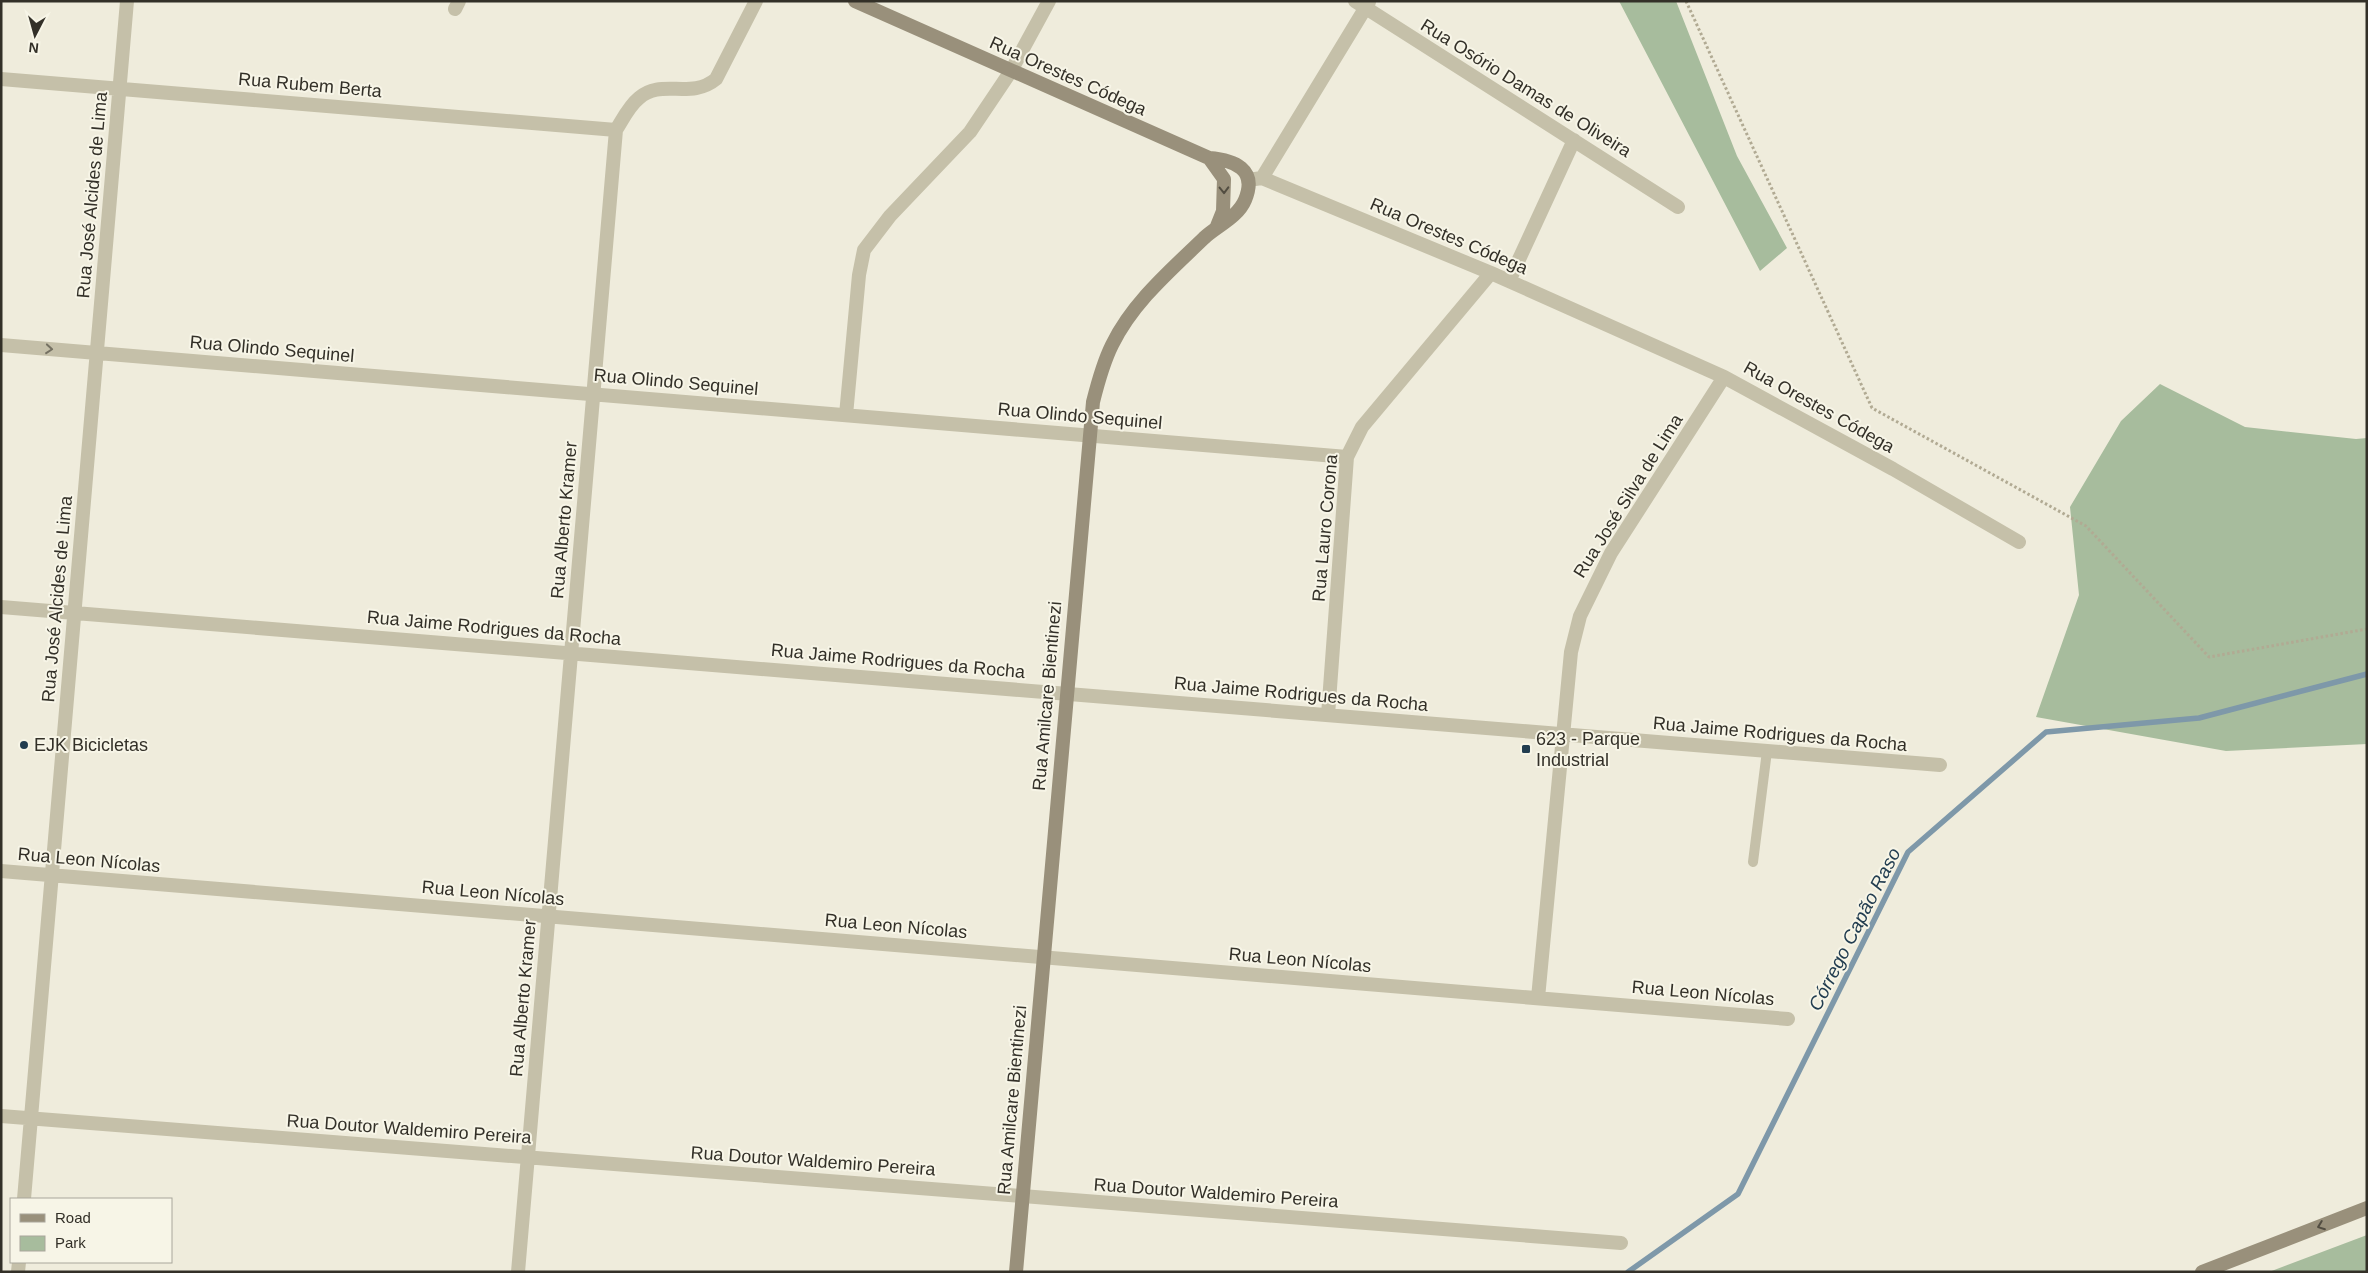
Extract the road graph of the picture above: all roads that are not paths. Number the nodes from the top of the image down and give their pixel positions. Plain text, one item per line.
1 (127, 1) edge
2 (756, 1) edge
3 (855, 1) edge
4 (1048, 1) edge
5 (1363, 4) edge
6 (1011, 71) junction
7 (1, 80) edge
8 (120, 88) junction
9 (616, 130) junction
10 (1574, 140) junction
11 (1209, 158) junction
12 (1255, 179) junction
13 (1678, 207) dead end
14 (1217, 226) junction
15 (1491, 273) junction
16 (1509, 281) junction
17 (1, 345) edge
18 (97, 353) junction
19 (1724, 377) junction
20 (593, 394) junction
21 (846, 415) junction
22 (1088, 435) junction
23 (1348, 457) junction
24 (2019, 542) dead end
25 (1, 607) edge
26 (75, 613) junction
27 (571, 653) junction
28 (1066, 694) junction
29 (1328, 716) junction
30 (1563, 735) junction
31 (1767, 751) junction
32 (1940, 766) dead end
33 (1753, 862) dead end
34 (1, 871) edge
35 (52, 875) junction
36 (548, 916) junction
37 (1043, 957) junction
38 (1538, 998) junction
39 (1788, 1019) dead end
40 (1, 1116) edge
41 (31, 1118) junction
42 (528, 1158) junction
43 (1023, 1196) junction
44 (24, 1198) edge
45 (2367, 1208) edge
46 (1621, 1244) dead end
47 (518, 1272) edge
48 (1016, 1272) edge
49 (2202, 1272) edge

1 - 8 street, Rua José Alcides de Lima
2 - 9 street, Rua Alberto Kramer
3 - 6 main road, Rua Orestes Códega
4 - 6 street
5 - 10 street, Rua Osório Damas de Oliveira
5 - 12 street, Rua Amilcare Bientinezi
6 - 11 main road, Rua Orestes Códega
6 - 21 street
7 - 8 street, Rua Rubem Berta
8 - 9 street, Rua Rubem Berta
8 - 18 street, Rua José Alcides de Lima
9 - 20 street, Rua Alberto Kramer
10 - 13 street, Rua Osório Damas de Oliveira
10 - 16 street
11 - 12 main road, Rua Orestes Códega
11 -> 14 main road
12 - 14 main road, Rua Amilcare Bientinezi
12 - 15 street, Rua Orestes Códega
14 - 22 main road, Rua Amilcare Bientinezi
15 - 16 street, Rua Orestes Códega
15 - 23 street, Rua Lauro Corona
16 - 19 street, Rua Orestes Códega
17 -> 18 street, Rua Olindo Sequinel
18 - 20 street, Rua Olindo Sequinel
18 - 26 street, Rua José Alcides de Lima
19 - 24 street, Rua Orestes Códega
19 - 30 street, Rua José Silva de Lima
20 - 21 street, Rua Olindo Sequinel
20 - 27 street, Rua Alberto Kramer
21 - 22 street, Rua Olindo Sequinel
22 - 23 street, Rua Olindo Sequinel
22 - 28 main road, Rua Amilcare Bientinezi
23 - 29 street, Rua Lauro Corona
25 - 26 street, Rua Jaime Rodrigues da Rocha
26 - 27 street, Rua Jaime Rodrigues da Rocha
26 - 35 street, Rua José Alcides de Lima
27 - 28 street, Rua Jaime Rodrigues da Rocha
27 - 36 street, Rua Alberto Kramer
28 - 29 street, Rua Jaime Rodrigues da Rocha
28 - 37 main road, Rua Amilcare Bientinezi
29 - 30 street, Rua Jaime Rodrigues da Rocha
30 - 31 street, Rua Jaime Rodrigues da Rocha
30 - 38 street, Rua José Silva de Lima
31 - 32 street, Rua Jaime Rodrigues da Rocha
31 - 33 lane
34 - 35 street, Rua Leon Nícolas
35 - 36 street, Rua Leon Nícolas
35 - 41 street, Rua José Alcides de Lima
36 - 37 street, Rua Leon Nícolas
36 - 42 street, Rua Alberto Kramer
37 - 38 street, Rua Leon Nícolas
37 - 43 main road, Rua Amilcare Bientinezi
38 - 39 street, Rua Leon Nícolas
40 - 41 street, Rua Doutor Waldemiro Pereira
41 - 42 street, Rua Doutor Waldemiro Pereira
41 - 44 street, Rua José Alcides de Lima
42 - 43 street, Rua Doutor Waldemiro Pereira
42 - 47 street, Rua Alberto Kramer
43 - 46 street, Rua Doutor Waldemiro Pereira
43 - 48 main road, Rua Amilcare Bientinezi
45 -> 49 main road

